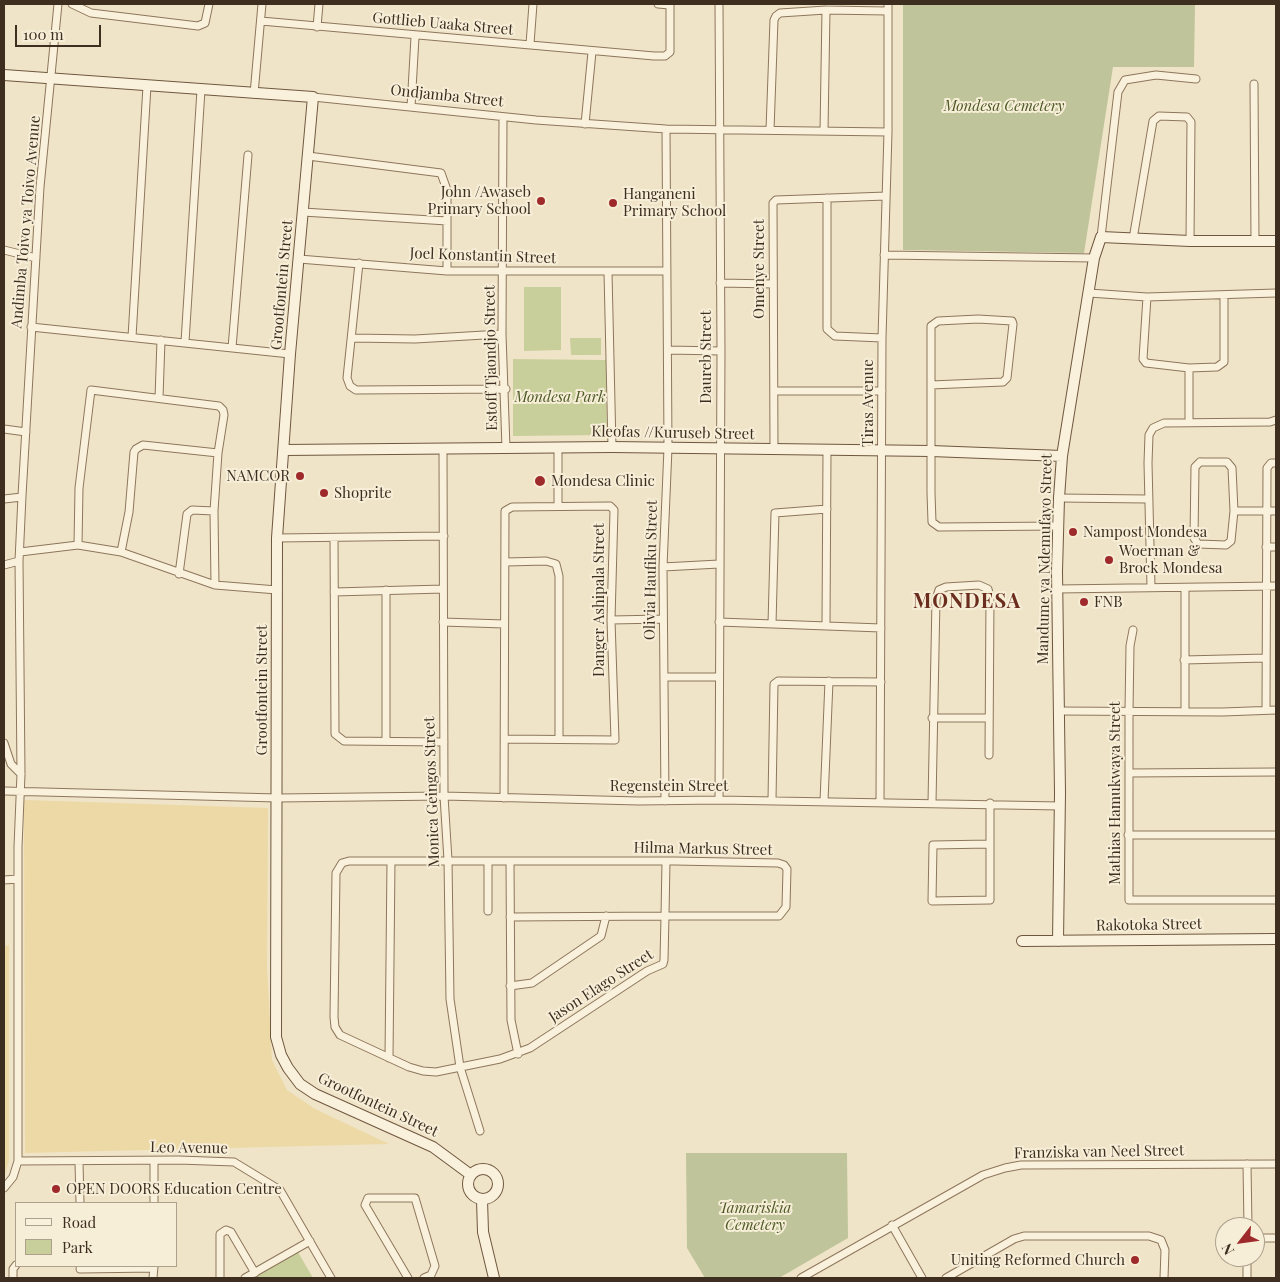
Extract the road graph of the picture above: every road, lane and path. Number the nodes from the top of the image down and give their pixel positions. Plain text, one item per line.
1 (58, 4) edge
2 (72, 4) edge
3 (209, 4) edge
4 (262, 4) edge
5 (319, 4) edge
6 (533, 4) edge
7 (658, 4) edge
8 (670, 4) edge
9 (719, 4) edge
10 (887, 7) edge
11 (826, 10) junction
12 (261, 21) junction
13 (317, 27) junction
14 (415, 36) junction
15 (530, 44) junction
16 (592, 52) junction
17 (4, 75) edge
18 (52, 79) junction
19 (1196, 79) dead end
20 (1254, 84) dead end
21 (147, 86) junction
22 (201, 90) junction
23 (254, 94) junction
24 (313, 97) junction
25 (411, 107) junction
26 (503, 117) junction
27 (585, 124) junction
28 (666, 129) junction
29 (719, 130) junction
30 (770, 130) junction
31 (824, 131) junction
32 (888, 132) junction
33 (248, 155) dead end
34 (308, 156) junction
35 (886, 196) junction
36 (827, 198) junction
37 (303, 212) junction
38 (447, 221) junction
39 (1101, 237) junction
40 (1133, 239) junction
41 (1190, 241) junction
42 (1276, 241) edge
43 (1255, 242) junction
44 (4, 250) edge
45 (884, 255) junction
46 (36, 258) junction
47 (1094, 258) junction
48 (299, 259) junction
49 (359, 263) junction
50 (447, 271) junction
51 (667, 271) junction
52 (503, 272) junction
53 (608, 272) junction
54 (720, 283) junction
55 (773, 284) junction
56 (1089, 293) junction
57 (1276, 293) edge
58 (1224, 295) junction
59 (1147, 297) junction
60 (31, 327) junction
61 (502, 334) junction
62 (132, 337) junction
63 (352, 338) junction
64 (882, 338) junction
65 (162, 340) junction
66 (185, 342) junction
67 (232, 348) junction
68 (668, 350) junction
69 (721, 351) junction
70 (290, 354) junction
71 (1189, 368) junction
72 (931, 385) junction
73 (506, 389) junction
74 (774, 391) junction
75 (882, 391) junction
76 (159, 398) junction
77 (1276, 420) edge
78 (1189, 422) junction
79 (4, 429) edge
80 (26, 432) junction
81 (612, 447) junction
82 (443, 448) junction
83 (506, 448) junction
84 (558, 448) junction
85 (668, 448) junction
86 (284, 450) junction
87 (719, 450) junction
88 (774, 450) junction
89 (827, 451) junction
90 (882, 451) junction
91 (931, 451) junction
92 (218, 453) junction
93 (1062, 456) junction
94 (1276, 463) edge
95 (22, 498) junction
96 (1059, 498) junction
97 (4, 499) edge
98 (1147, 499) junction
99 (558, 506) junction
100 (827, 509) junction
101 (214, 511) junction
102 (1234, 511) junction
103 (1268, 511) junction
104 (1276, 511) edge
105 (1059, 526) junction
106 (444, 536) junction
107 (277, 538) junction
108 (334, 538) junction
109 (78, 545) junction
110 (1266, 547) junction
111 (1276, 547) edge
112 (20, 552) junction
113 (121, 552) junction
114 (19, 561) junction
115 (506, 562) junction
116 (720, 564) junction
117 (4, 565) edge
118 (663, 567) junction
119 (179, 574) junction
120 (215, 585) junction
121 (1266, 586) junction
122 (1276, 586) edge
123 (1151, 587) junction
124 (443, 589) junction
125 (1057, 589) junction
126 (1185, 589) junction
127 (277, 590) junction
128 (386, 590) junction
129 (334, 592) junction
130 (663, 619) junction
131 (611, 620) junction
132 (443, 622) junction
133 (719, 622) junction
134 (504, 624) junction
135 (772, 624) junction
136 (826, 626) junction
137 (881, 628) junction
138 (1133, 630) dead end
139 (1266, 658) junction
140 (1184, 660) junction
141 (664, 677) junction
142 (719, 678) junction
143 (829, 681) junction
144 (881, 682) junction
145 (1266, 710) junction
146 (1276, 710) edge
147 (1058, 711) junction
148 (1129, 711) junction
149 (1185, 711) junction
150 (932, 718) junction
151 (989, 718) junction
152 (506, 739) junction
153 (559, 740) junction
154 (386, 741) junction
155 (444, 742) junction
156 (4, 743) edge
157 (990, 755) dead end
158 (1276, 772) edge
159 (1129, 773) junction
160 (21, 774) junction
161 (4, 791) edge
162 (20, 791) junction
163 (444, 796) junction
164 (278, 798) junction
165 (504, 798) junction
166 (719, 800) junction
167 (772, 800) junction
168 (665, 801) junction
169 (824, 801) junction
170 (880, 802) junction
171 (932, 803) junction
172 (990, 803) junction
173 (1060, 806) junction
174 (1128, 835) junction
175 (1276, 835) edge
176 (989, 844) junction
177 (448, 860) junction
178 (391, 861) junction
179 (488, 861) junction
180 (510, 861) junction
181 (666, 861) junction
182 (18, 879) junction
183 (4, 880) edge
184 (1276, 900) edge
185 (488, 911) dead end
186 (606, 916) junction
187 (665, 916) junction
188 (510, 917) junction
189 (1276, 940) edge
190 (1022, 941) dead end
191 (1058, 941) junction
192 (510, 986) junction
193 (518, 1054) junction
194 (389, 1058) junction
195 (460, 1067) junction
196 (480, 1131) dead end
197 (18, 1161) junction
198 (154, 1161) junction
199 (79, 1162) junction
200 (1247, 1164) junction
201 (1276, 1164) edge
202 (471, 1175) junction
203 (4, 1188) edge
204 (482, 1200) junction
205 (80, 1202) edge
206 (154, 1202) edge
207 (1248, 1217) edge
208 (892, 1225) junction
209 (310, 1241) junction
210 (154, 1267) edge
211 (80, 1268) edge
212 (255, 1273) junction
213 (958, 1275) edge
214 (80, 1278) edge
215 (154, 1278) edge
216 (220, 1278) edge
217 (245, 1278) edge
218 (331, 1278) edge
219 (408, 1278) edge
220 (424, 1278) edge
221 (494, 1278) edge
222 (801, 1278) edge
223 (922, 1278) edge
224 (946, 1278) edge
225 (1164, 1278) edge

1 - 18 street, Andimba Toivo ya Toivo Avenue
2 - 3 street
4 - 12 street
5 - 13 street
6 - 15 street
7 - 8 street
8 - 16 street, Gottlieb Uaaka Street
9 - 29 street, Daureb Street
10 - 11 street
10 - 32 street, Tiras Avenue
11 - 30 street
11 - 31 street
12 - 13 street, Gottlieb Uaaka Street
12 - 23 street
13 - 14 street, Gottlieb Uaaka Street
14 - 15 street, Gottlieb Uaaka Street
14 - 25 street
15 - 16 street, Gottlieb Uaaka Street
16 - 27 street
17 - 18 street, Ondjamba Street
18 - 21 street, Ondjamba Street
18 - 46 street, Andimba Toivo ya Toivo Avenue
19 - 39 street
20 - 43 street
21 - 22 street, Ondjamba Street
21 - 62 street
22 - 23 street, Ondjamba Street
22 - 66 street
23 - 24 street, Ondjamba Street
24 - 25 street, Ondjamba Street
24 - 34 street, Grootfontein Street
25 - 26 street, Ondjamba Street
26 - 27 street, Ondjamba Street
26 - 52 street, Estoff Tjaondjo Street
27 - 28 street, Ondjamba Street
28 - 29 street, Ondjamba Street
28 - 51 street, Olivia Haufiku Street
29 - 30 street, Ondjamba Street
29 - 54 street, Daureb Street
30 - 31 street, Ondjamba Street
31 - 32 street, Ondjamba Street
32 - 35 street, Tiras Avenue
33 - 67 street
34 - 37 street, Grootfontein Street
34 - 38 street
35 - 36 street, Omenye Street
35 - 45 street, Tiras Avenue
36 - 55 street, Omenye Street
36 - 64 street
37 - 38 street
37 - 48 street, Grootfontein Street
38 - 50 street
39 - 40 street
39 - 47 street, Mandume ya Ndemufayo Street
40 - 41 street
40 - 41 street
41 - 43 street
42 - 43 street
44 - 46 street
45 - 47 street
45 - 64 street, Tiras Avenue
46 - 60 street, Andimba Toivo ya Toivo Avenue
47 - 56 street, Mandume ya Ndemufayo Street
48 - 49 street, Joel Konstantin Street
48 - 70 street, Grootfontein Street
49 - 50 street, Joel Konstantin Street
49 - 63 street
50 - 52 street, Joel Konstantin Street
51 - 53 street, Joel Konstantin Street
51 - 68 street, Olivia Haufiku Street
52 - 53 street, Joel Konstantin Street
52 - 61 street, Estoff Tjaondjo Street
53 - 81 street
54 - 55 street
54 - 69 street, Daureb Street
55 - 74 street, Omenye Street
56 - 59 street
56 - 93 street, Mandume ya Ndemufayo Street
57 - 58 street
58 - 59 street
58 - 71 street
59 - 71 street
60 - 62 street
60 - 80 street, Andimba Toivo ya Toivo Avenue
61 - 63 street
61 - 73 street, Estoff Tjaondjo Street
62 - 65 street
63 - 73 street
64 - 75 street, Tiras Avenue
65 - 66 street
65 - 76 street
66 - 67 street
67 - 70 street
68 - 69 street
68 - 85 street, Olivia Haufiku Street
69 - 87 street, Daureb Street
70 - 86 street, Grootfontein Street
71 - 78 street
72 - 72 street
72 - 91 street
73 - 83 street, Estoff Tjaondjo Street
74 - 75 street
74 - 88 street, Omenye Street
75 - 90 street, Tiras Avenue
76 - 92 street
76 - 109 street
77 - 78 street
78 - 98 street
79 - 80 street
80 - 95 street, Andimba Toivo ya Toivo Avenue
81 - 84 street, Kleofas //Kuruseb Street
81 - 85 street, Kleofas //Kuruseb Street
82 - 83 street, Kleofas //Kuruseb Street
82 - 86 street, Kleofas //Kuruseb Street
82 - 106 street, Monica Geingos Street
83 - 84 street, Kleofas //Kuruseb Street
84 - 99 street
85 - 87 street, Kleofas //Kuruseb Street
85 - 118 street, Olivia Haufiku Street
86 - 107 street, Grootfontein Street
87 - 88 street, Kleofas //Kuruseb Street
87 - 116 street, Daureb Street
88 - 89 street, Kleofas //Kuruseb Street
89 - 90 street, Kleofas //Kuruseb Street
89 - 100 street
90 - 91 street, Kleofas //Kuruseb Street
90 - 137 street, Tiras Avenue
91 - 93 street, Kleofas //Kuruseb Street
91 - 105 street
92 - 101 street
92 - 113 street
93 - 96 street, Mandume ya Ndemufayo Street
94 - 103 street
95 - 97 street
95 - 112 street, Andimba Toivo ya Toivo Avenue
96 - 98 street
96 - 105 street, Mandume ya Ndemufayo Street
98 - 123 street
99 - 115 street, Danger Ashipala Street
99 - 131 street, Danger Ashipala Street
100 - 135 street
100 - 136 street
101 - 119 street
101 - 120 street
102 - 102 street
102 - 103 street
103 - 104 street
103 - 110 street
105 - 125 street, Mandume ya Ndemufayo Street
106 - 108 street
106 - 124 street, Monica Geingos Street
107 - 108 street
107 - 127 street, Grootfontein Street
108 - 129 street
109 - 112 street
109 - 113 street
110 - 111 street
110 - 121 street
112 - 114 street, Andimba Toivo ya Toivo Avenue
113 - 119 street
114 - 117 street
114 - 160 street, Andimba Toivo ya Toivo Avenue
115 - 134 street, Danger Ashipala Street
115 - 153 street
116 - 118 street
116 - 133 street, Daureb Street
118 - 130 street, Olivia Haufiku Street
119 - 120 street
120 - 127 street
121 - 122 street
121 - 126 street
121 - 139 street
123 - 125 street
123 - 126 street
124 - 128 street
124 - 132 street, Monica Geingos Street
125 - 147 street, Mandume ya Ndemufayo Street
126 - 140 street
127 - 164 street, Grootfontein Street
128 - 129 street
128 - 154 street
129 - 154 street
130 - 131 street
130 - 141 street, Olivia Haufiku Street
131 - 153 street, Danger Ashipala Street
132 - 134 street
132 - 155 street, Monica Geingos Street
133 - 135 street
133 - 142 street, Daureb Street
134 - 152 street, Danger Ashipala Street
135 - 136 street
136 - 137 street
137 - 144 street, Tiras Avenue
138 - 148 street, Mathias Hamukwaya Street
139 - 140 street
139 - 145 street
140 - 149 street
141 - 142 street
141 - 168 street, Olivia Haufiku Street
142 - 166 street, Daureb Street
143 - 144 street
143 - 167 street
143 - 169 street
144 - 170 street, Tiras Avenue
145 - 146 street
145 - 149 street
147 - 148 street
147 - 173 street, Mandume ya Ndemufayo Street
148 - 149 street
148 - 159 street, Mathias Hamukwaya Street
150 - 151 street
150 - 151 street
150 - 171 street
151 - 157 street
152 - 153 street, Danger Ashipala Street
152 - 165 street, Danger Ashipala Street
154 - 155 street
155 - 163 street, Monica Geingos Street
156 - 160 street
158 - 159 street
159 - 174 street, Mathias Hamukwaya Street
160 - 162 street, Andimba Toivo ya Toivo Avenue
161 - 162 street, Regenstein Street
162 - 164 street, Regenstein Street
162 - 182 street, Andimba Toivo ya Toivo Avenue
163 - 164 street, Regenstein Street
163 - 165 street, Regenstein Street
163 - 177 street, Monica Geingos Street
164 - 202 street, Grootfontein Street
165 - 168 street, Regenstein Street
166 - 167 street, Regenstein Street
166 - 168 street, Regenstein Street
167 - 169 street, Regenstein Street
169 - 170 street, Regenstein Street
170 - 171 street, Regenstein Street
171 - 172 street, Regenstein Street
172 - 173 street, Regenstein Street
172 - 176 street
173 - 191 street, Mandume ya Ndemufayo Street
174 - 175 street
174 - 184 street, Mathias Hamukwaya Street
176 - 176 street
177 - 178 street, Hilma Markus Street
177 - 179 street, Hilma Markus Street
177 - 195 street, Monica Geingos Street
178 - 194 street
178 - 194 street, Hilma Markus Street
179 - 180 street, Hilma Markus Street
179 - 185 street
180 - 181 street, Hilma Markus Street
180 - 188 street
181 - 187 street, Jason Elago Street
181 - 187 street, Hilma Markus Street
182 - 183 street
182 - 197 street, Andimba Toivo ya Toivo Avenue
186 - 187 street, Hilma Markus Street
186 - 188 street, Hilma Markus Street
186 - 192 street
187 - 193 street, Jason Elago Street
188 - 192 street
189 - 191 street, Rakotoka Street
190 - 191 street, Rakotoka Street
192 - 193 street
193 - 195 street, Jason Elago Street
194 - 195 street, Jason Elago Street
195 - 196 street, Monica Geingos Street
197 - 199 street, Leo Avenue
197 - 203 street, Andimba Toivo ya Toivo Avenue
198 - 199 street, Leo Avenue
198 - 206 street
198 - 209 street, Leo Avenue
199 - 205 street
200 - 201 street, Franziska van Neel Street
200 - 207 street
200 - 208 street, Franziska van Neel Street
202 - 204 street
202 - 204 street
204 - 221 street
208 - 222 street, Franziska van Neel Street
208 - 223 street
209 - 212 street
209 - 218 street, Leo Avenue
210 - 211 street
210 - 215 street
211 - 214 street
212 - 216 street
212 - 217 street
213 - 224 street
213 - 225 street
219 - 220 street

